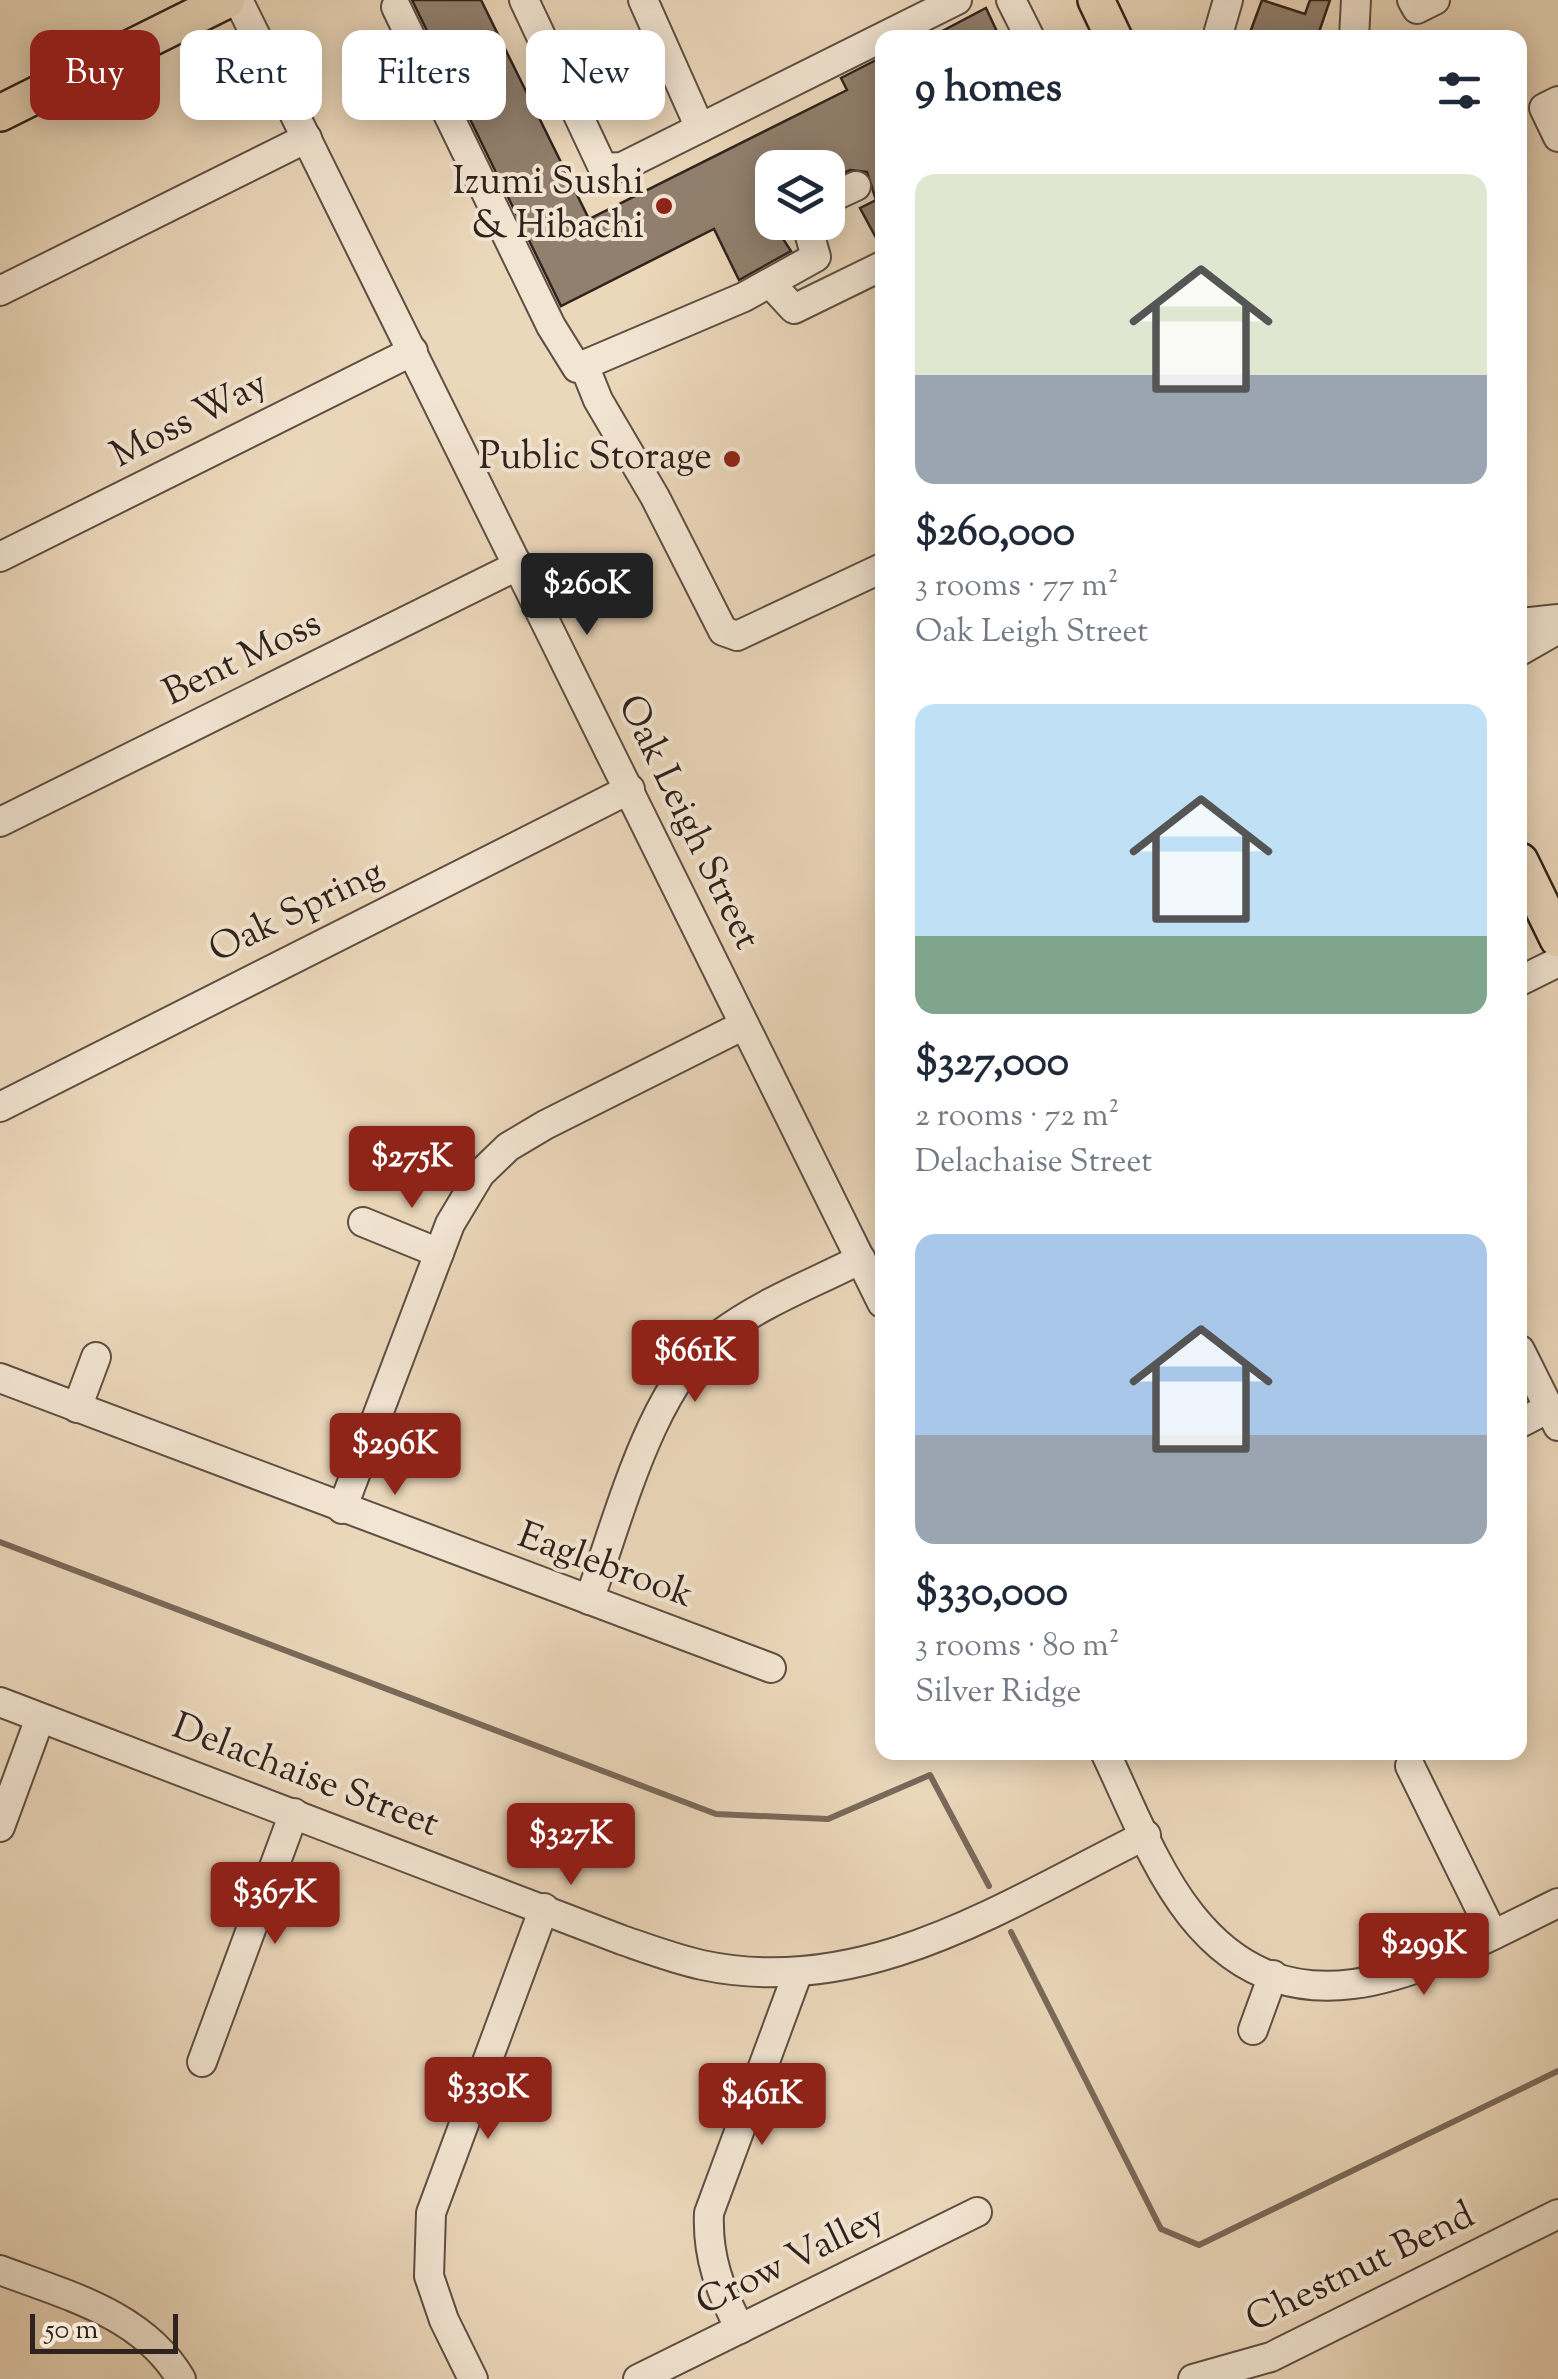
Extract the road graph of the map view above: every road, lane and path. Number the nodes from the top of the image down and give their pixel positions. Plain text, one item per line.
1 (227, 0) edge
2 (238, 0) edge
3 (524, 0) edge
4 (642, 0) edge
5 (957, 0) edge
6 (1011, 0) edge
7 (1096, 0) edge
8 (1228, 0) edge
9 (1356, 0) edge
10 (1412, 0) edge
11 (1435, 0) edge
12 (396, 4) edge
13 (897, 30) edge
14 (1026, 30) edge
15 (1110, 30) edge
16 (1219, 30) edge
17 (1354, 30) edge
18 (875, 41) edge
19 (1551, 105) edge
20 (0, 114) edge
21 (700, 128) junction
22 (307, 138) junction
23 (1558, 138) edge
24 (856, 186) dead end
25 (845, 191) edge
26 (811, 240) edge
27 (875, 269) edge
28 (770, 282) junction
29 (0, 292) edge
30 (413, 351) junction
31 (584, 364) junction
32 (0, 557) edge
33 (519, 565) junction
34 (875, 571) edge
35 (1558, 619) edge
36 (1527, 622) edge
37 (1558, 629) edge
38 (1527, 647) edge
39 (630, 789) junction
40 (0, 822) edge
41 (1530, 904) edge
42 (1558, 938) edge
43 (1558, 962) edge
44 (1527, 977) edge
45 (744, 1025) junction
46 (0, 1106) edge
47 (363, 1222) dead end
48 (439, 1253) junction
49 (861, 1259) junction
50 (875, 1288) edge
51 (96, 1357) dead end
52 (1527, 1364) edge
53 (0, 1378) edge
54 (77, 1408) junction
55 (1554, 1417) edge
56 (1527, 1422) edge
57 (342, 1509) junction
58 (589, 1600) junction
59 (771, 1668) dead end
60 (0, 1702) edge
61 (40, 1718) junction
62 (1109, 1760) edge
63 (1410, 1766) dead end
64 (294, 1813) junction
65 (0, 1827) edge
66 (1146, 1835) junction
67 (1558, 1903) edge
68 (544, 1908) junction
69 (1493, 1935) junction
70 (798, 1972) junction
71 (1273, 1975) junction
72 (1253, 2030) dead end
73 (202, 2062) dead end
74 (976, 2212) dead end
75 (1558, 2214) edge
76 (0, 2270) edge
77 (740, 2329) junction
78 (181, 2379) edge
79 (473, 2379) edge
80 (638, 2379) edge
81 (1193, 2379) edge

1 - 20 main road
2 - 22 street, Oak Leigh Street
3 - 21 street
4 - 21 street
5 - 13 street
6 - 14 street
7 - 15 main road
8 - 16 street
9 - 17 street
10 - 11 street
12 - 31 street
18 - 21 street
19 - 23 street
22 - 29 street
22 - 30 street, Oak Leigh Street
24 - 25 street
26 - 28 street
27 - 28 street
28 - 31 street
30 - 32 street, Moss Way
30 - 33 street, Oak Leigh Street
31 - 34 street
33 - 39 street, Oak Leigh Street
33 - 40 street, Bent Moss
35 - 36 street
37 - 38 street
39 - 45 street, Oak Leigh Street
39 - 46 street, Oak Spring
41 - 42 main road
43 - 44 street
45 - 48 street
45 - 49 street, Oak Leigh Street
47 - 48 street
48 - 57 street
49 - 50 street, Oak Leigh Street
49 - 58 street
51 - 54 street
52 - 55 street
53 - 54 street, Eaglebrook
54 - 57 street, Eaglebrook
55 - 56 street
57 - 58 street, Eaglebrook
58 - 59 street, Eaglebrook
60 - 61 street, Delachaise Street
61 - 64 street, Delachaise Street
61 - 65 street
62 - 66 street
63 - 69 street
64 - 68 street, Delachaise Street
64 - 73 street
66 - 70 street, Delachaise Street
66 - 71 street
67 - 69 street
68 - 70 street, Delachaise Street
68 - 79 street
69 - 71 street
70 - 77 street
71 - 72 street
74 - 77 street, Crow Valley
75 - 81 street, Chestnut Bend
76 - 78 street
77 - 80 street, Crow Valley

